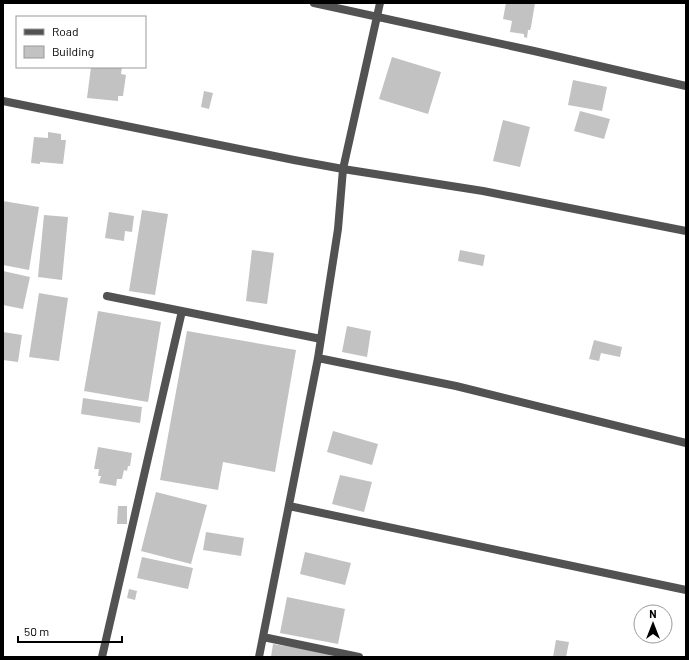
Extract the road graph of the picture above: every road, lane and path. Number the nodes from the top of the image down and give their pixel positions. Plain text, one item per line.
1 (314, 3) edge
2 (380, 3) edge
3 (378, 16) junction
4 (686, 86) edge
5 (3, 101) edge
6 (343, 169) junction
7 (686, 232) edge
8 (108, 296) dead end
9 (182, 312) junction
10 (321, 339) junction
11 (318, 358) junction
12 (686, 443) edge
13 (289, 506) junction
14 (686, 590) edge
15 (263, 637) junction
16 (102, 657) edge
17 (259, 657) edge
18 (359, 657) edge

1 - 3 street
2 - 3 street
3 - 4 street
3 - 6 street
5 - 6 street
6 - 7 street
6 - 10 street
8 - 9 street
9 - 10 street
9 - 16 street
10 - 11 street
11 - 12 street
11 - 13 street
13 - 14 street
13 - 15 street
15 - 17 street
15 - 18 street

